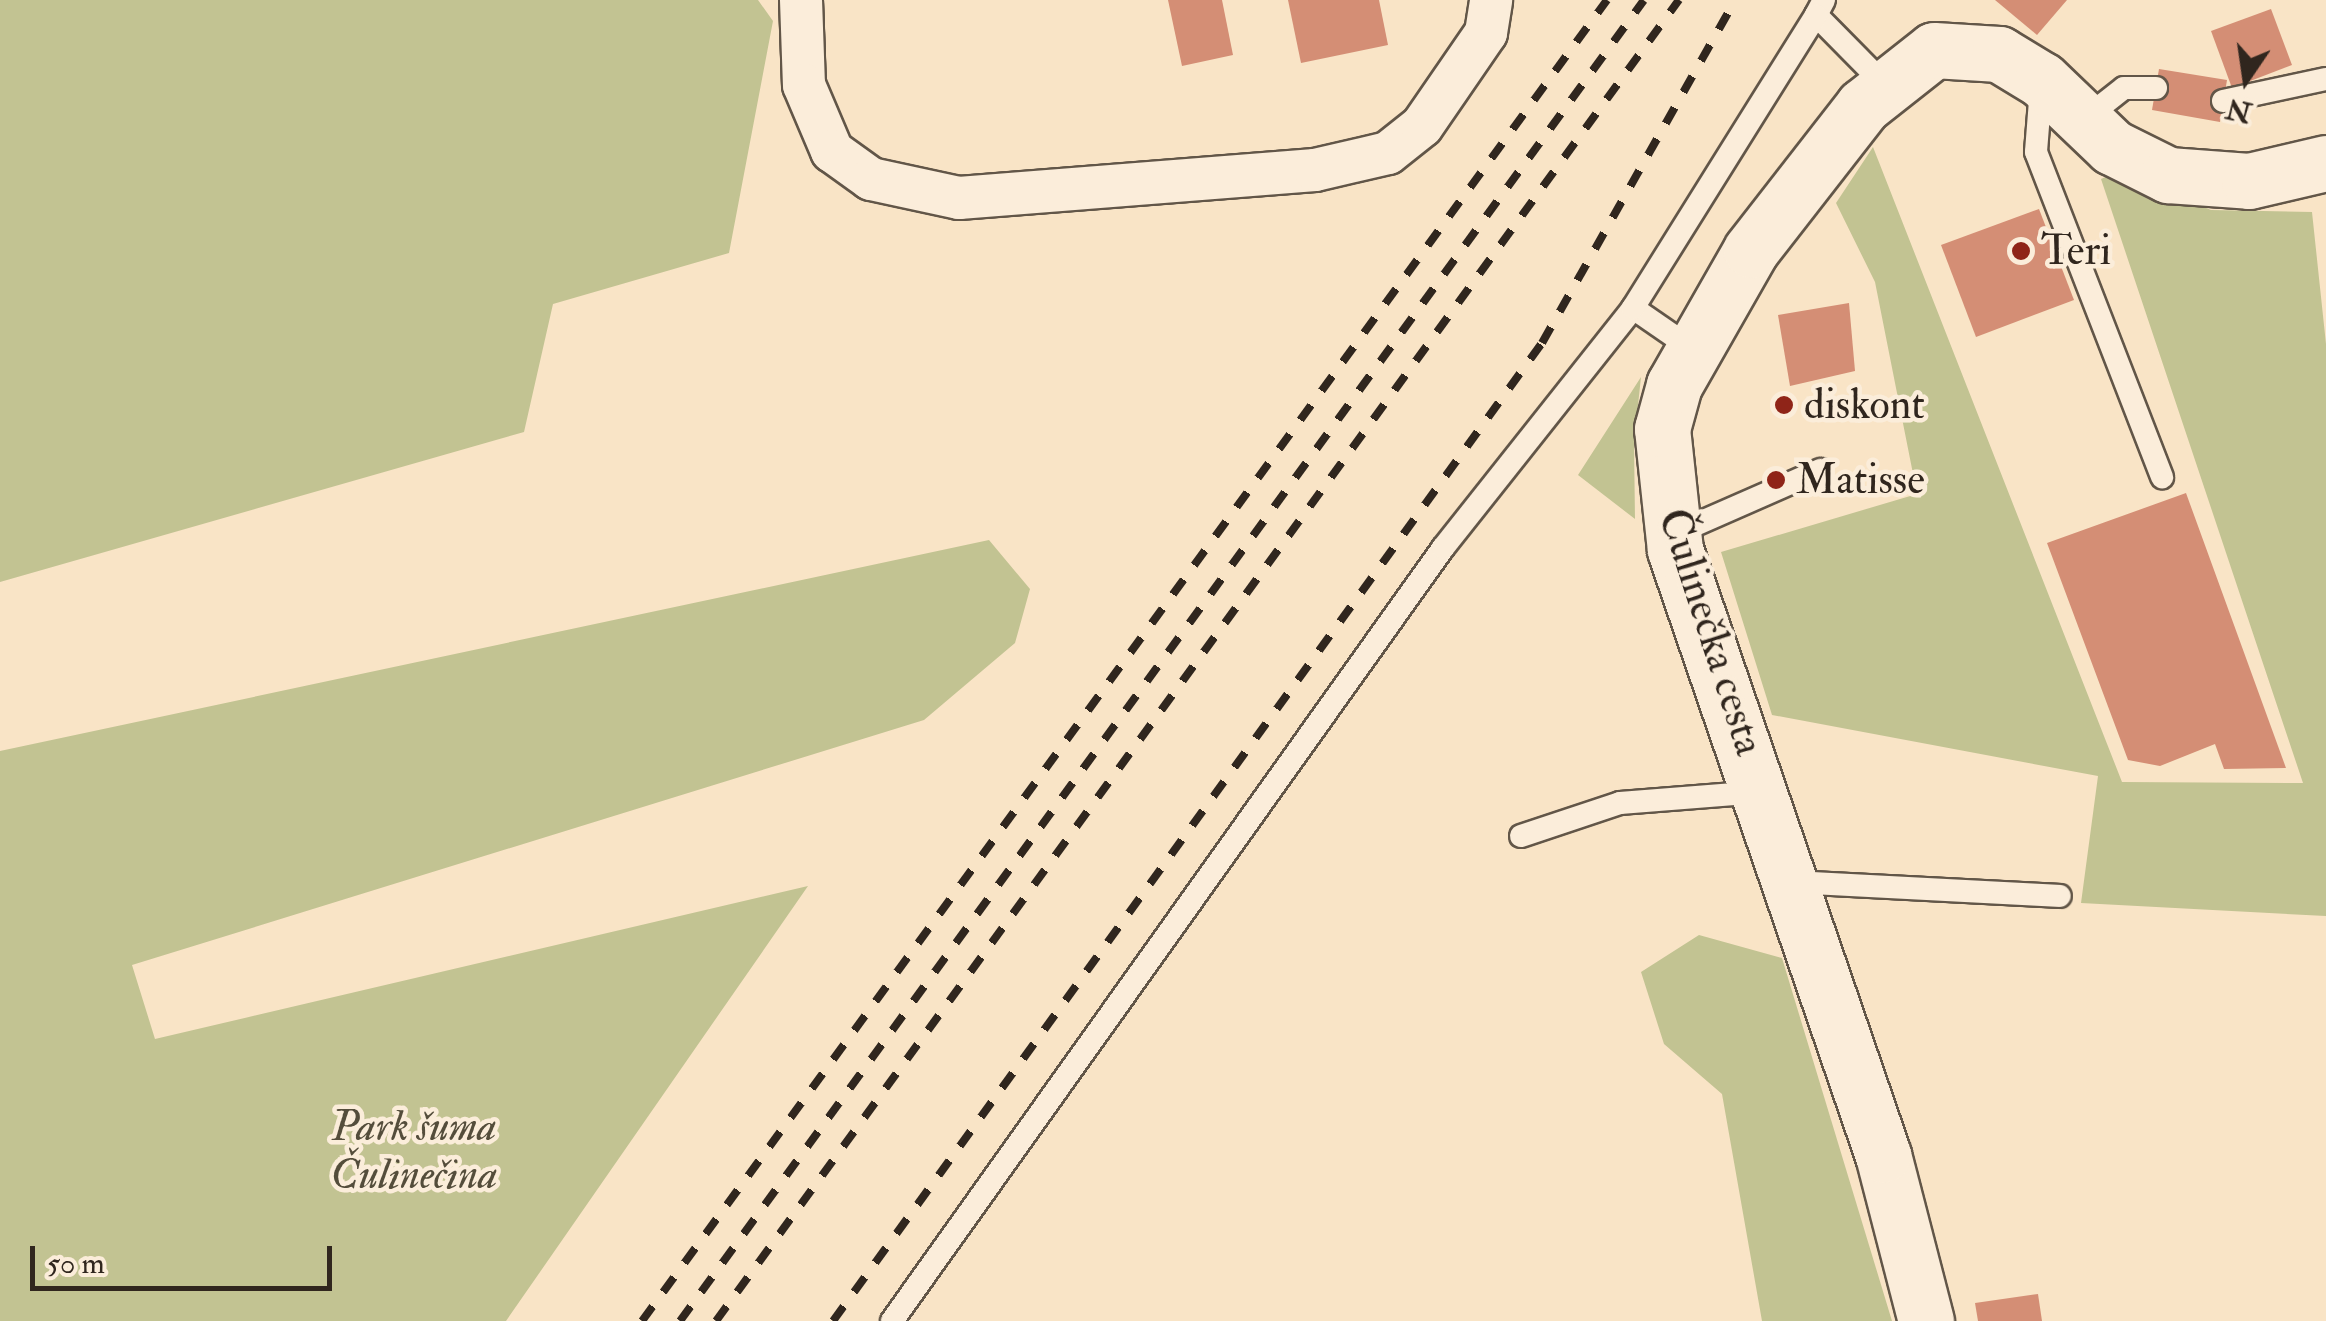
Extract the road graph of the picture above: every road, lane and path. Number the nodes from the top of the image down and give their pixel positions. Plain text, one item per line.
1 (801, 0) edge
2 (1496, 3) edge
3 (1820, 8) edge
4 (2326, 79) edge
5 (2042, 80) junction
6 (1884, 84) junction
7 (2156, 88) dead end
8 (2223, 101) dead end
9 (2082, 121) junction
10 (2326, 163) edge
11 (1633, 308) junction
12 (1691, 348) junction
13 (1820, 470) dead end
14 (2162, 477) dead end
15 (1672, 536) junction
16 (1763, 792) junction
17 (1521, 836) dead end
18 (1794, 882) junction
19 (2060, 896) dead end
20 (892, 1321) edge
21 (1926, 1321) edge

1 - 2 street
3 - 6 lane
3 - 11 lane
4 - 8 lane
5 - 6 street, Čulinečka cesta
5 - 9 street
5 - 14 lane
6 - 12 street, Čulinečka cesta
7 - 9 lane
9 - 10 street
11 - 12 lane
11 - 20 lane
12 - 15 street, Čulinečka cesta
13 - 15 lane
15 - 16 street, Čulinečka cesta
16 - 17 lane
16 - 18 street, Čulinečka cesta
18 - 19 lane
18 - 21 street, Čulinečka cesta

